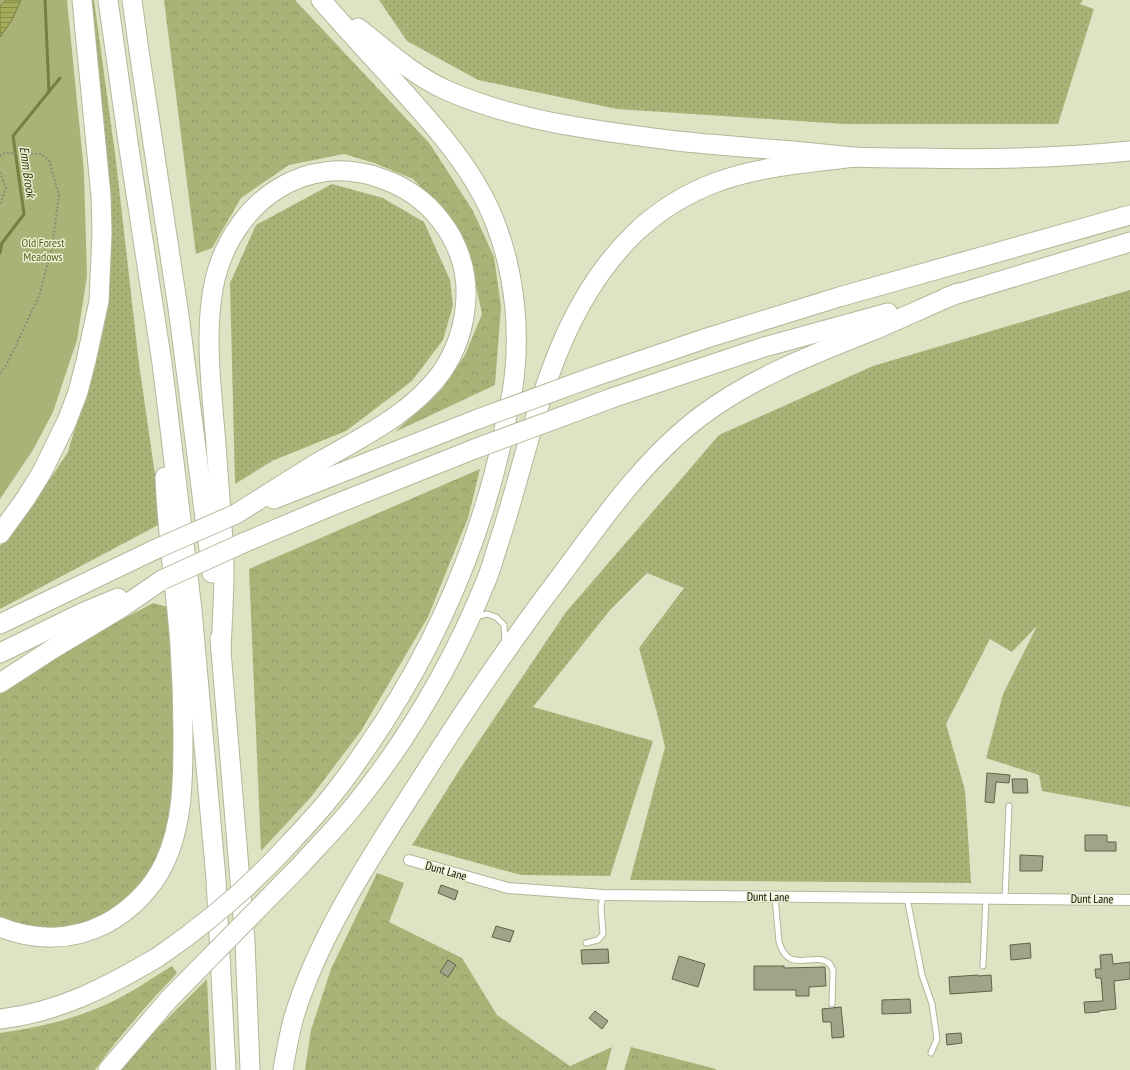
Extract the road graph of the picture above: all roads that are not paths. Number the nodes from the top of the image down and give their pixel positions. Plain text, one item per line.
1 (82, 0) edge
2 (108, 0) edge
3 (132, 0) edge
4 (321, 0) edge
5 (1130, 151) edge
6 (855, 157) junction
7 (1130, 215) edge
8 (1130, 242) edge
9 (958, 293) junction
10 (162, 363) junction
11 (236, 514) junction
12 (0, 534) edge
13 (162, 580) junction
14 (470, 619) junction
15 (0, 624) edge
16 (506, 650) junction
17 (222, 651) junction
18 (0, 653) edge
19 (0, 683) edge
20 (1009, 806) dead end
21 (409, 860) dead end
22 (603, 895) junction
23 (775, 897) junction
24 (907, 898) junction
25 (986, 898) junction
26 (1006, 898) junction
27 (1130, 900) edge
28 (4, 932) edge
29 (586, 943) dead end
30 (983, 966) dead end
31 (832, 1004) dead end
32 (0, 1019) edge
33 (932, 1054) dead end
34 (108, 1070) edge
35 (226, 1070) edge
36 (250, 1070) edge
37 (283, 1070) edge

1 - 12 highway
2 - 10 highway
3 - 17 highway
4 - 6 highway
4 - 32 highway, bridge
5 - 6 highway
6 - 14 highway
7 - 11 highway, bridge
8 - 9 highway
9 - 13 highway, bridge
9 - 16 highway
10 - 28 highway
10 - 35 highway
11 - 15 highway, bridge
11 - 17 highway
13 - 18 highway
13 - 19 highway
14 - 16 lane
14 - 34 highway, bridge
16 - 37 highway
17 - 36 highway
20 - 26 lane
21 - 22 street, Dunt Lane
22 - 23 street, Dunt Lane
22 - 29 lane
23 - 24 street, Dunt Lane
23 - 31 lane
24 - 25 street, Dunt Lane
24 - 33 lane
25 - 26 street, Dunt Lane
25 - 30 lane
26 - 27 street, Dunt Lane

